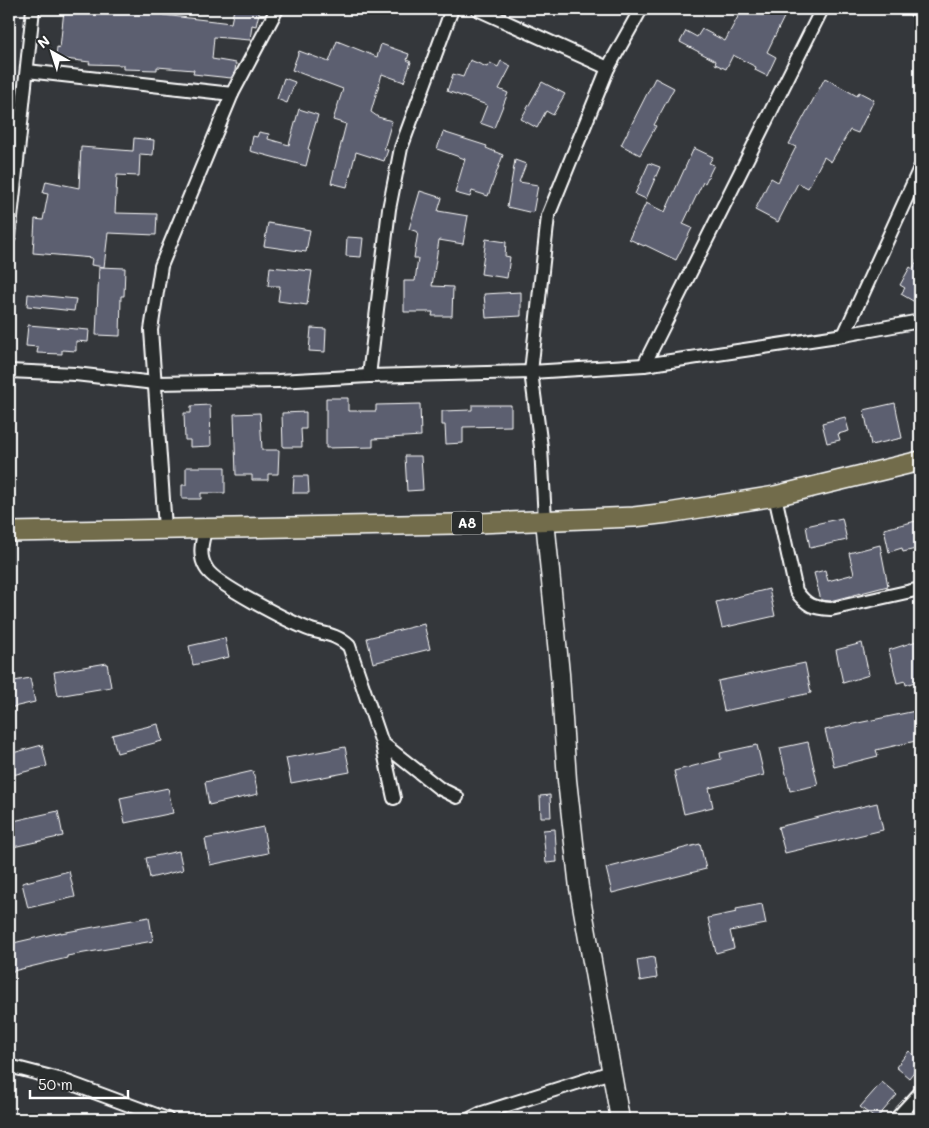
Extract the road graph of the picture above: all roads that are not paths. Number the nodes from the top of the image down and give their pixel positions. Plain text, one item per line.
1 (33, 9) edge
2 (277, 9) edge
3 (452, 9) edge
4 (477, 9) edge
5 (641, 9) edge
6 (822, 9) edge
7 (914, 9) edge
8 (920, 12) edge
9 (608, 68) junction
10 (27, 71) junction
11 (232, 94) junction
12 (920, 168) edge
13 (9, 237) edge
14 (920, 321) edge
15 (844, 335) junction
16 (644, 365) junction
17 (9, 371) edge
18 (531, 372) junction
19 (368, 376) junction
20 (155, 383) junction
21 (920, 461) edge
22 (774, 496) junction
23 (545, 520) junction
24 (206, 527) junction
25 (165, 528) junction
26 (9, 532) edge
27 (920, 589) edge
28 (382, 742) junction
29 (457, 797) dead end
30 (394, 798) dead end
31 (9, 1066) edge
32 (612, 1072) junction
33 (920, 1093) edge
34 (167, 1119) edge
35 (470, 1119) edge
36 (620, 1119) edge
37 (896, 1119) edge

1 - 10 street
2 - 11 street
3 - 19 street
4 - 9 street
5 - 9 street
6 - 16 street
7 - 8 street
9 - 18 street
10 - 11 street
10 - 13 street
11 - 20 street
12 - 15 street
14 - 15 street
15 - 16 street
16 - 18 street
17 - 20 street
18 - 19 street
18 - 23 street
19 - 20 street
20 - 25 street
21 - 22 main road, A8
22 - 23 main road, A8
22 - 27 street
23 - 24 main road, A8
23 - 32 street
24 - 25 main road, A8
24 - 28 street
25 - 26 main road, A8
28 - 29 street
28 - 30 street
31 - 34 street
32 - 35 street
32 - 36 street
33 - 37 street

